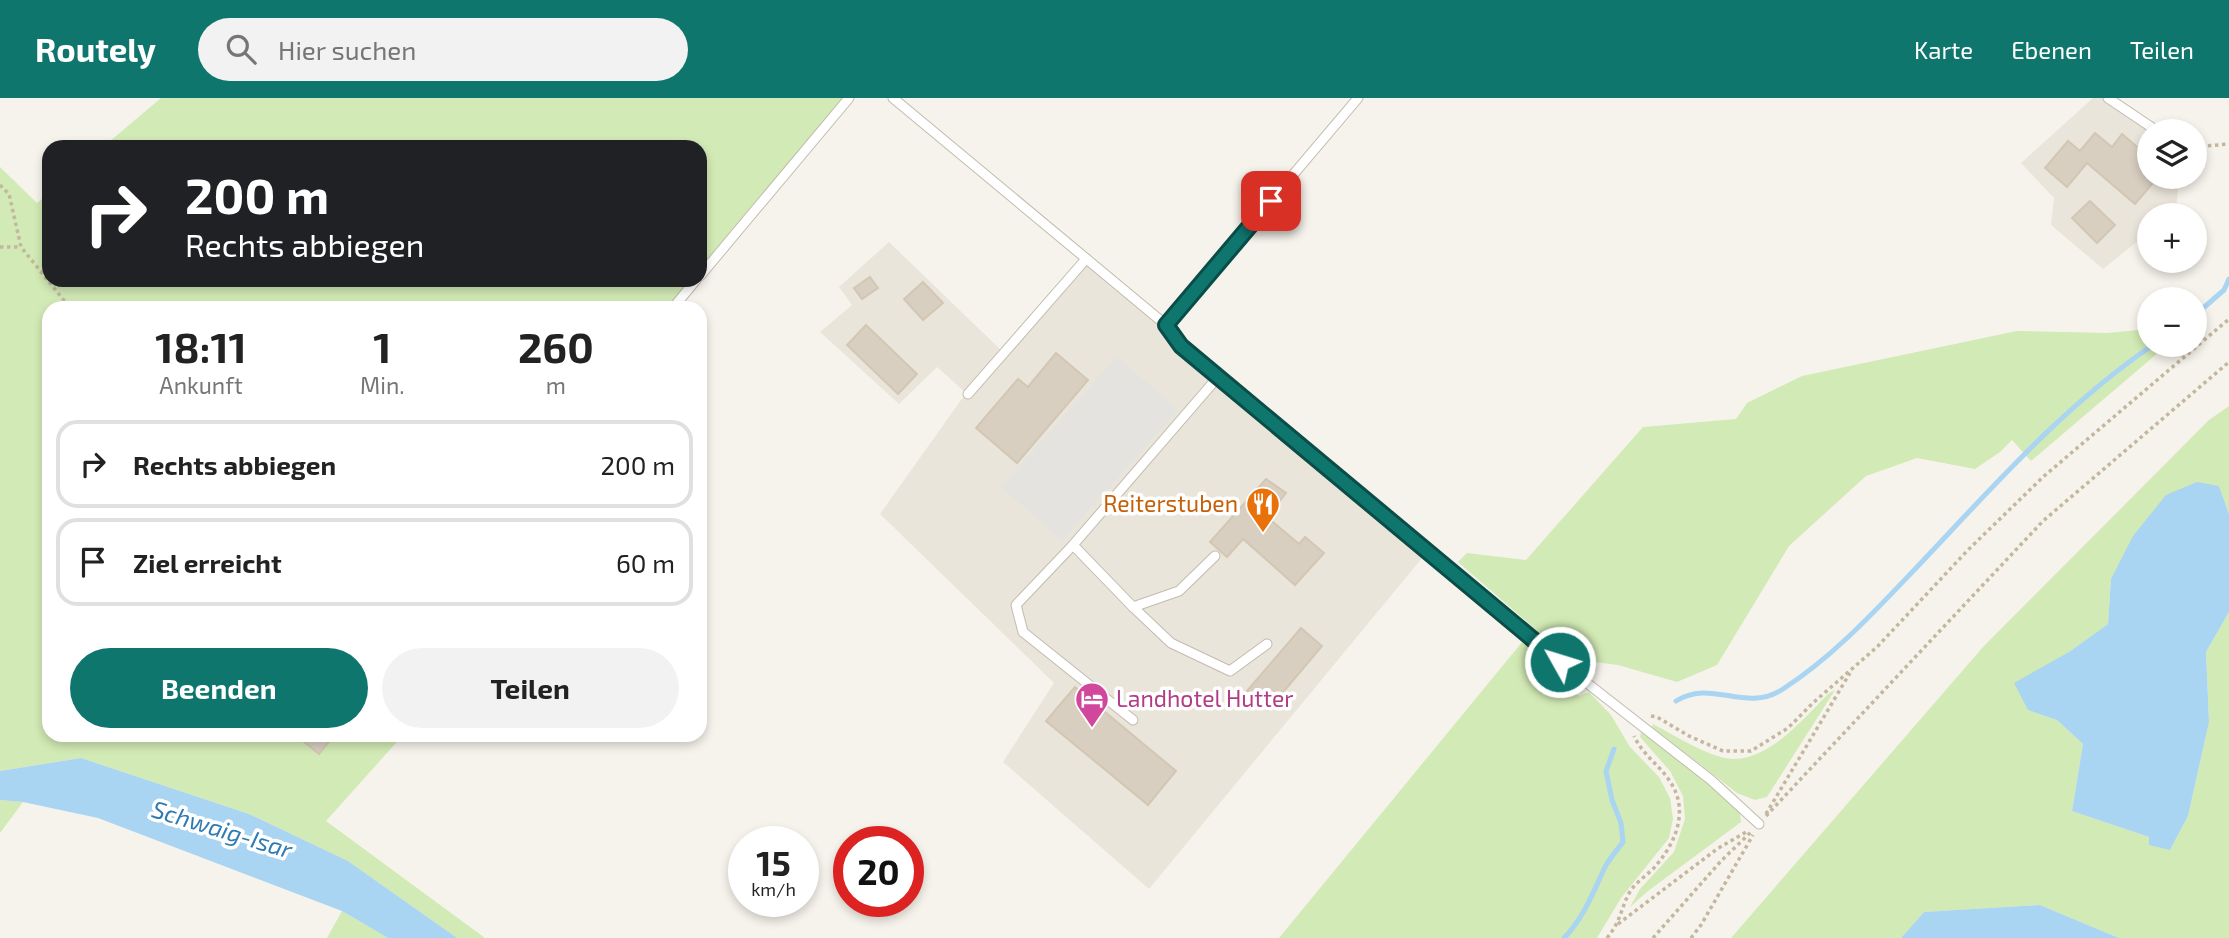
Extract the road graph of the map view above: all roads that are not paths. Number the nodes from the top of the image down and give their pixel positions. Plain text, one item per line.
1 (849, 98) edge
2 (892, 98) edge
3 (1358, 98) edge
4 (2108, 98) edge
5 (2139, 119) edge
6 (1086, 259) junction
7 (707, 268) edge
8 (690, 287) edge
9 (679, 301) edge
10 (1166, 325) junction
11 (1218, 377) junction
12 (968, 394) dead end
13 (1073, 545) junction
14 (1215, 556) dead end
15 (1133, 607) junction
16 (1267, 644) dead end
17 (1133, 720) dead end
18 (1759, 824) road end

1 - 7 lane
2 - 6 lane
3 - 10 lane
4 - 5 lane
6 - 10 lane
6 - 12 lane
8 - 9 lane
10 - 11 lane
11 - 13 lane
11 - 18 lane
13 - 15 lane
13 - 17 lane
14 - 15 lane
15 - 16 lane

